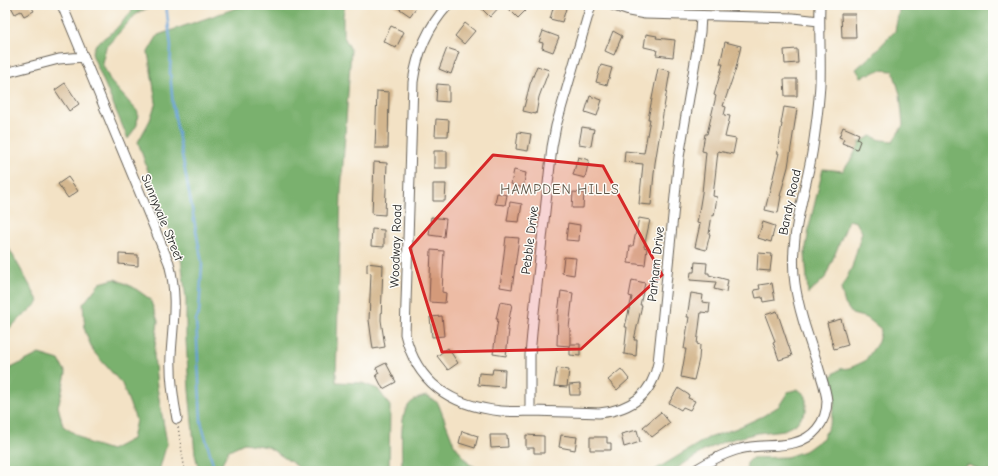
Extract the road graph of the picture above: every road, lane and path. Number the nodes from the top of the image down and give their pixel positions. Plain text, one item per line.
1 (62, 5) edge
2 (448, 5) edge
3 (591, 5) edge
4 (612, 5) edge
5 (820, 5) edge
6 (701, 16) junction
7 (819, 21) junction
8 (84, 57) junction
9 (5, 74) edge
10 (530, 411) junction
11 (177, 420) joint
12 (185, 471) edge
13 (694, 471) edge

1 - 8 street, Sunnyvale Street
2 - 10 street, Woodway Road
3 - 10 street, Pebble Drive
4 - 6 street
5 - 7 street, Bandy Road
6 - 7 street
6 - 10 street, Parham Drive
7 - 13 street, Bandy Road
8 - 9 street
8 - 11 street, Sunnyvale Street
11 - 12 path

